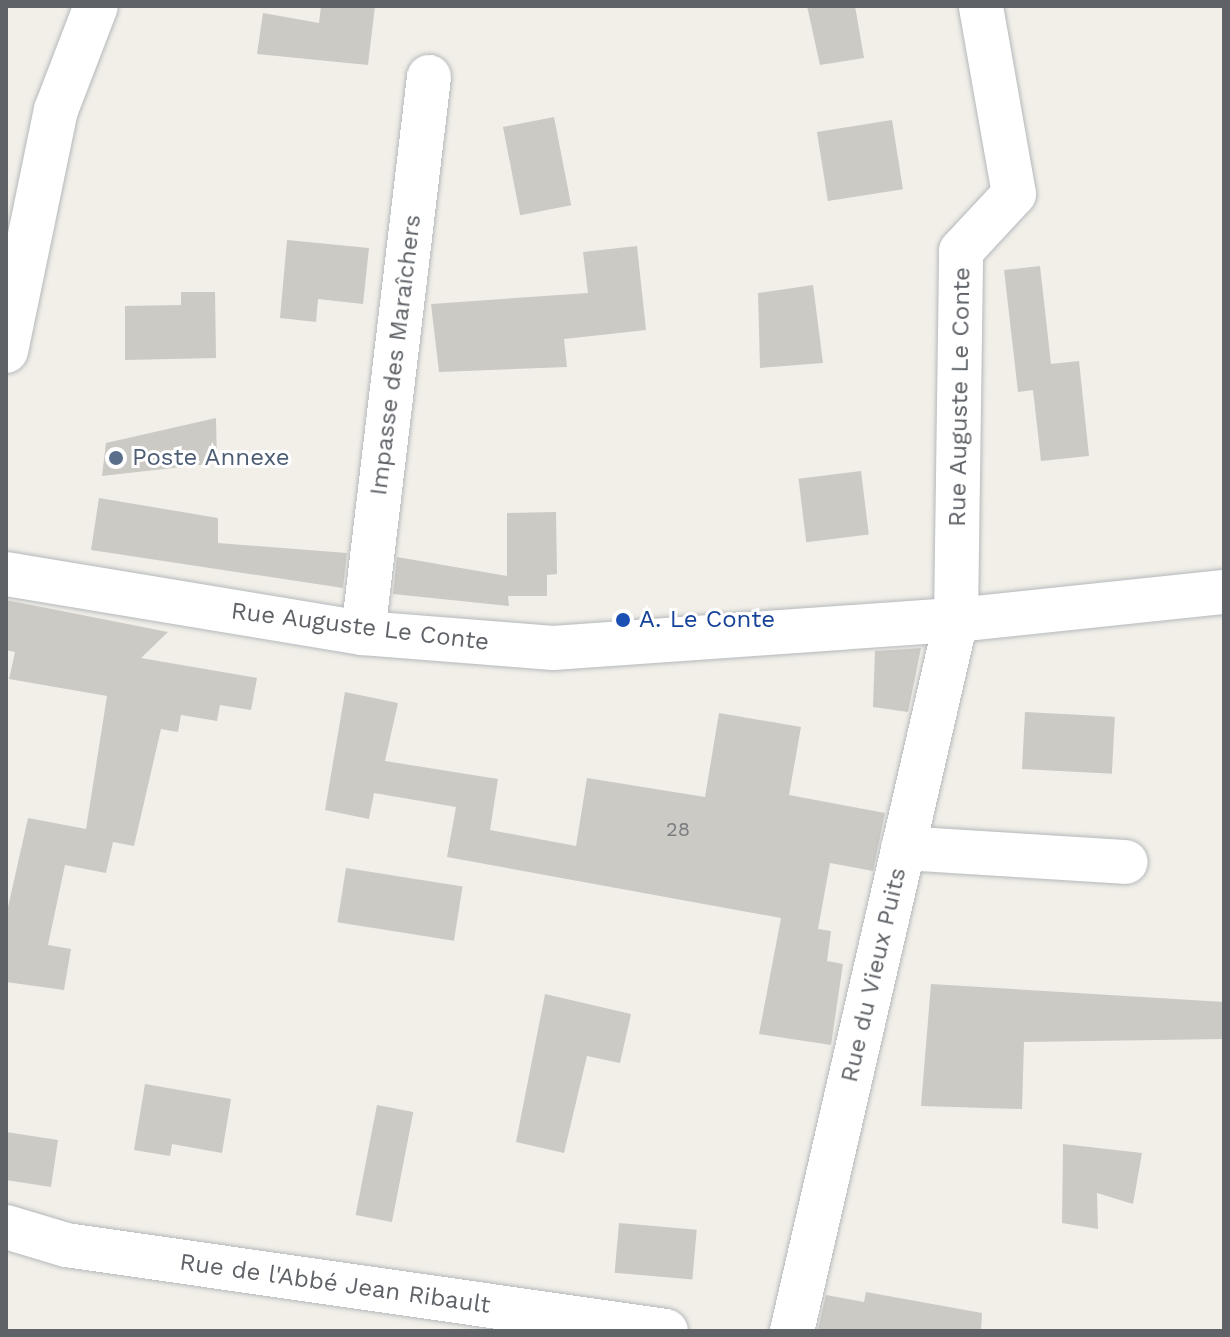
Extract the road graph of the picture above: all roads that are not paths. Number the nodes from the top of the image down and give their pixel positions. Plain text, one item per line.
1 (96, 6) edge
2 (981, 6) edge
3 (429, 77) dead end
4 (6, 351) edge
5 (6, 574) edge
6 (1224, 592) edge
7 (956, 620) junction
8 (363, 633) junction
9 (903, 848) junction
10 (1126, 862) dead end
11 (6, 1227) edge
12 (666, 1331) edge
13 (792, 1331) edge

1 - 4 street
2 - 7 street, Rue Auguste Le Conte
3 - 8 street, Impasse des Maraîchers
5 - 8 street, Rue Auguste Le Conte
6 - 7 street, Rue Auguste Le Conte
7 - 8 street, Rue Auguste Le Conte
7 - 9 street, Rue du Vieux Puits
9 - 10 street
9 - 13 street, Rue du Vieux Puits
11 - 12 street, Rue de l'Abbé Jean Ribault

